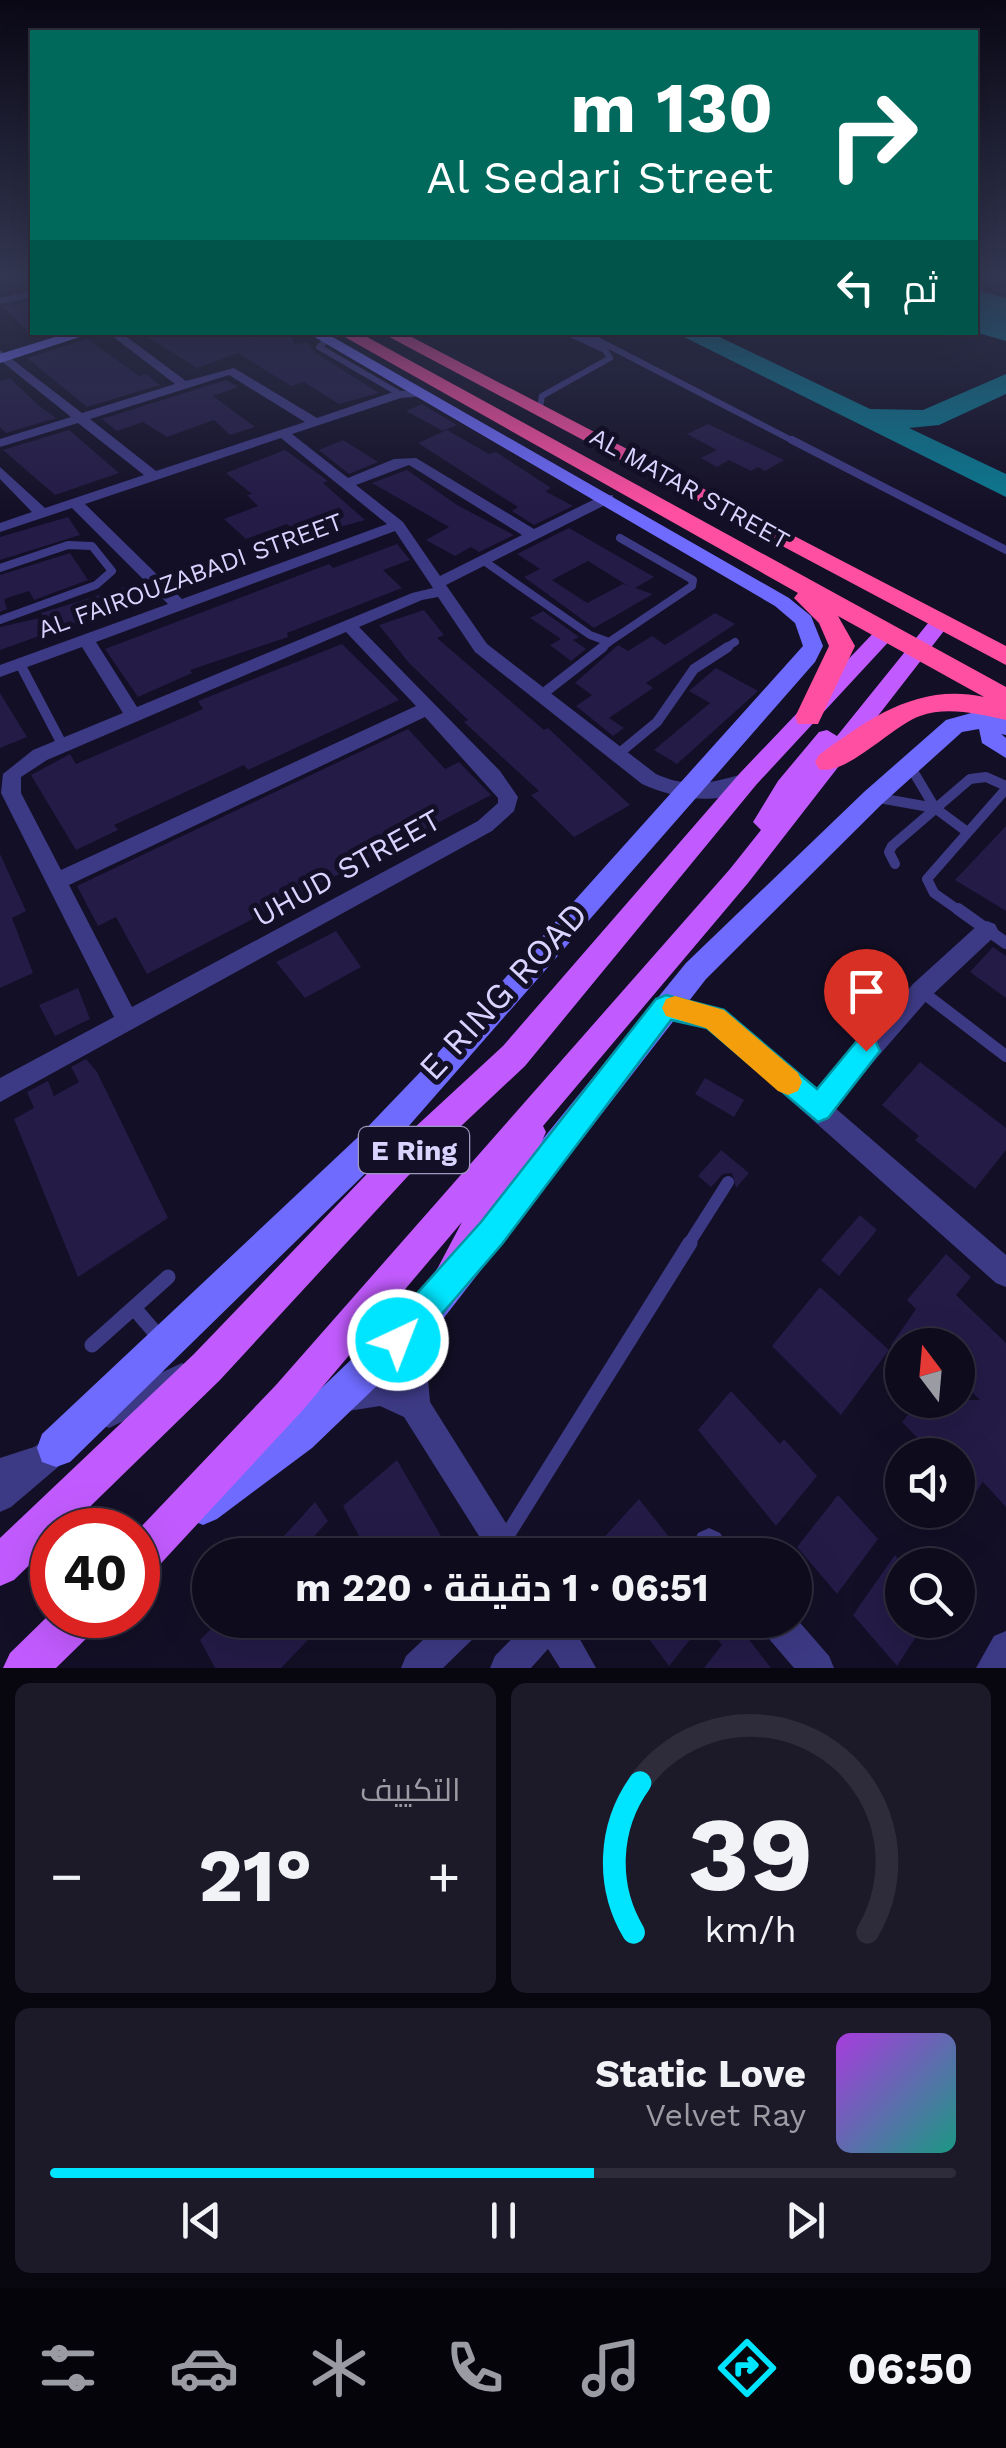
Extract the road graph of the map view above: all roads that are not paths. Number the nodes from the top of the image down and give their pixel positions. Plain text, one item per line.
1 (2, 357) edge
2 (146, 357) edge
3 (364, 357) edge
4 (373, 357) edge
5 (376, 357) edge
6 (434, 357) edge
7 (609, 357) edge
8 (630, 357) edge
9 (184, 384) junction
10 (404, 386) junction
11 (540, 414) junction
12 (80, 418) junction
13 (318, 424) junction
14 (491, 432) junction
15 (284, 435) junction
16 (0, 442) edge
17 (558, 449) junction
18 (0, 471) edge
19 (154, 477) junction
20 (348, 483) junction
21 (608, 487) junction
22 (75, 503) junction
23 (42, 514) junction
24 (398, 525) junction
25 (0, 528) edge
26 (709, 532) junction
27 (534, 536) junction
28 (620, 538) dead end
29 (1006, 550) edge
30 (484, 560) junction
31 (0, 568) edge
32 (442, 587) junction
33 (892, 597) junction
34 (179, 606) junction
35 (0, 620) edge
36 (350, 627) junction
37 (808, 627) joint
38 (888, 632) junction
39 (930, 636) junction
40 (86, 640) junction
41 (609, 642) junction
42 (735, 642) dead end
43 (1006, 657) edge
44 (863, 658) junction
45 (20, 664) junction
46 (0, 671) edge
47 (1006, 676) edge
48 (540, 696) junction
49 (1006, 698) edge
50 (428, 708) junction
51 (134, 716) junction
52 (808, 717) junction
53 (995, 721) edge
54 (63, 746) junction
55 (1006, 750) edge
56 (618, 755) junction
57 (830, 762) junction
58 (910, 766) junction
59 (748, 780) junction
60 (5, 785) edge
61 (1006, 788) edge
62 (873, 798) junction
63 (676, 803) junction
64 (935, 808) junction
65 (966, 831) junction
66 (765, 842) junction
67 (895, 864) dead end
68 (56, 882) junction
69 (997, 936) edge
70 (696, 971) junction
71 (921, 991) junction
72 (666, 1007) junction
73 (714, 1018) junction
74 (128, 1022) junction
75 (1006, 1056) edge
76 (0, 1091) edge
77 (544, 1102) junction
78 (818, 1108) junction
79 (728, 1182) dead end
80 (1006, 1272) edge
81 (168, 1277) dead end
82 (443, 1290) junction
83 (134, 1308) junction
84 (420, 1318) junction
85 (92, 1345) dead end
86 (166, 1345) junction
87 (207, 1368) junction
88 (333, 1403) junction
89 (416, 1406) junction
90 (56, 1448) junction
91 (0, 1474) edge
92 (0, 1496) edge
93 (173, 1522) junction
94 (160, 1536) edge
95 (499, 1538) edge
96 (513, 1538) edge
97 (0, 1566) edge
98 (56, 1638) edge
99 (449, 1638) edge
100 (535, 1638) edge
101 (561, 1638) edge
102 (791, 1638) edge
103 (1006, 1648) edge
104 (24, 1668) edge
105 (418, 1668) edge
106 (507, 1668) edge
107 (579, 1668) edge
108 (817, 1668) edge
109 (993, 1668) edge

1 - 12 street
2 - 9 street
3 - 10 street, AL MATAR STREET
4 - 10 highway
5 - 17 highway, AL MATAR STREET
6 - 11 highway, AL MATAR STREET
7 - 11 lane
8 - 29 lane
9 - 12 street
9 - 13 street
10 - 13 street
10 - 14 street, AL MATAR STREET
11 - 33 highway, AL MATAR STREET
12 - 16 street
12 - 19 street
13 - 15 street
14 - 17 highway
14 - 21 street, AL MATAR STREET
15 - 19 street
15 - 20 street
17 - 21 highway, AL MATAR STREET
18 - 23 street
19 - 22 street
20 - 24 street
20 - 27 street
21 - 26 highway, AL MATAR STREET
21 - 27 street
21 - 33 highway
21 - 37 street, AL MATAR STREET
22 - 23 street
22 - 34 street
23 - 25 street
24 - 32 street
24 - 34 street, AL FAIROUZABADI STREET
26 - 38 highway, AL MATAR STREET
26 - 52 highway
27 - 30 street
28 - 41 lane
30 - 32 street
30 - 41 lane
31 - 35 lane
32 - 36 street
32 - 48 street
33 - 39 highway, AL MATAR STREET
34 - 40 street, AL FAIROUZABADI STREET
36 - 50 street, UHUD STREET
36 - 51 street
37 - 63 street, E RING ROAD
38 - 39 highway
38 - 44 main road, E RING ROAD / E Ring
39 - 43 highway, AL MATAR STREET
39 - 47 highway
39 - 49 highway, AL MATAR STREET
39 - 57 main road, E Ring
40 - 45 street, AL FAIROUZABADI STREET
40 - 51 street
41 - 48 lane
42 - 56 lane
44 - 52 main road, E RING ROAD / E Ring
44 - 66 main road
45 - 46 street, AL FAIROUZABADI STREET
45 - 54 lane
48 - 56 street
50 - 68 street
50 - 74 street, UHUD STREET
51 - 54 street
52 - 59 main road, E RING ROAD / E Ring
53 - 55 street
53 - 57 highway
53 - 58 street
54 - 60 street
56 - 63 street
57 - 66 main road, E Ring
58 - 62 street
58 - 64 lane
59 - 63 street
59 - 87 main road, E RING ROAD / E Ring
60 - 68 street
61 - 64 lane
61 - 65 lane
62 - 64 lane
62 - 70 street
63 - 86 street, E RING ROAD
64 - 65 lane
64 - 67 lane
65 - 69 lane
66 - 77 main road, E Ring
68 - 74 street
69 - 71 street
70 - 72 street
70 - 73 street
71 - 75 lane
71 - 78 street
72 - 73 street
72 - 82 street
73 - 78 street
74 - 76 street, UHUD STREET
77 - 82 main road
77 - 93 main road, E Ring
78 - 80 street
79 - 96 lane
81 - 83 lane
82 - 84 street
83 - 85 lane
83 - 86 lane
84 - 88 street
84 - 89 street
86 - 90 street, E RING ROAD
87 - 90 street
87 - 97 main road, E RING ROAD / E Ring
88 - 89 street
88 - 93 street
89 - 95 street
90 - 91 street
90 - 92 street, E RING ROAD
93 - 94 main road, E Ring
98 - 104 main road
99 - 105 street
100 - 106 street
101 - 107 street
102 - 108 street
103 - 109 street

